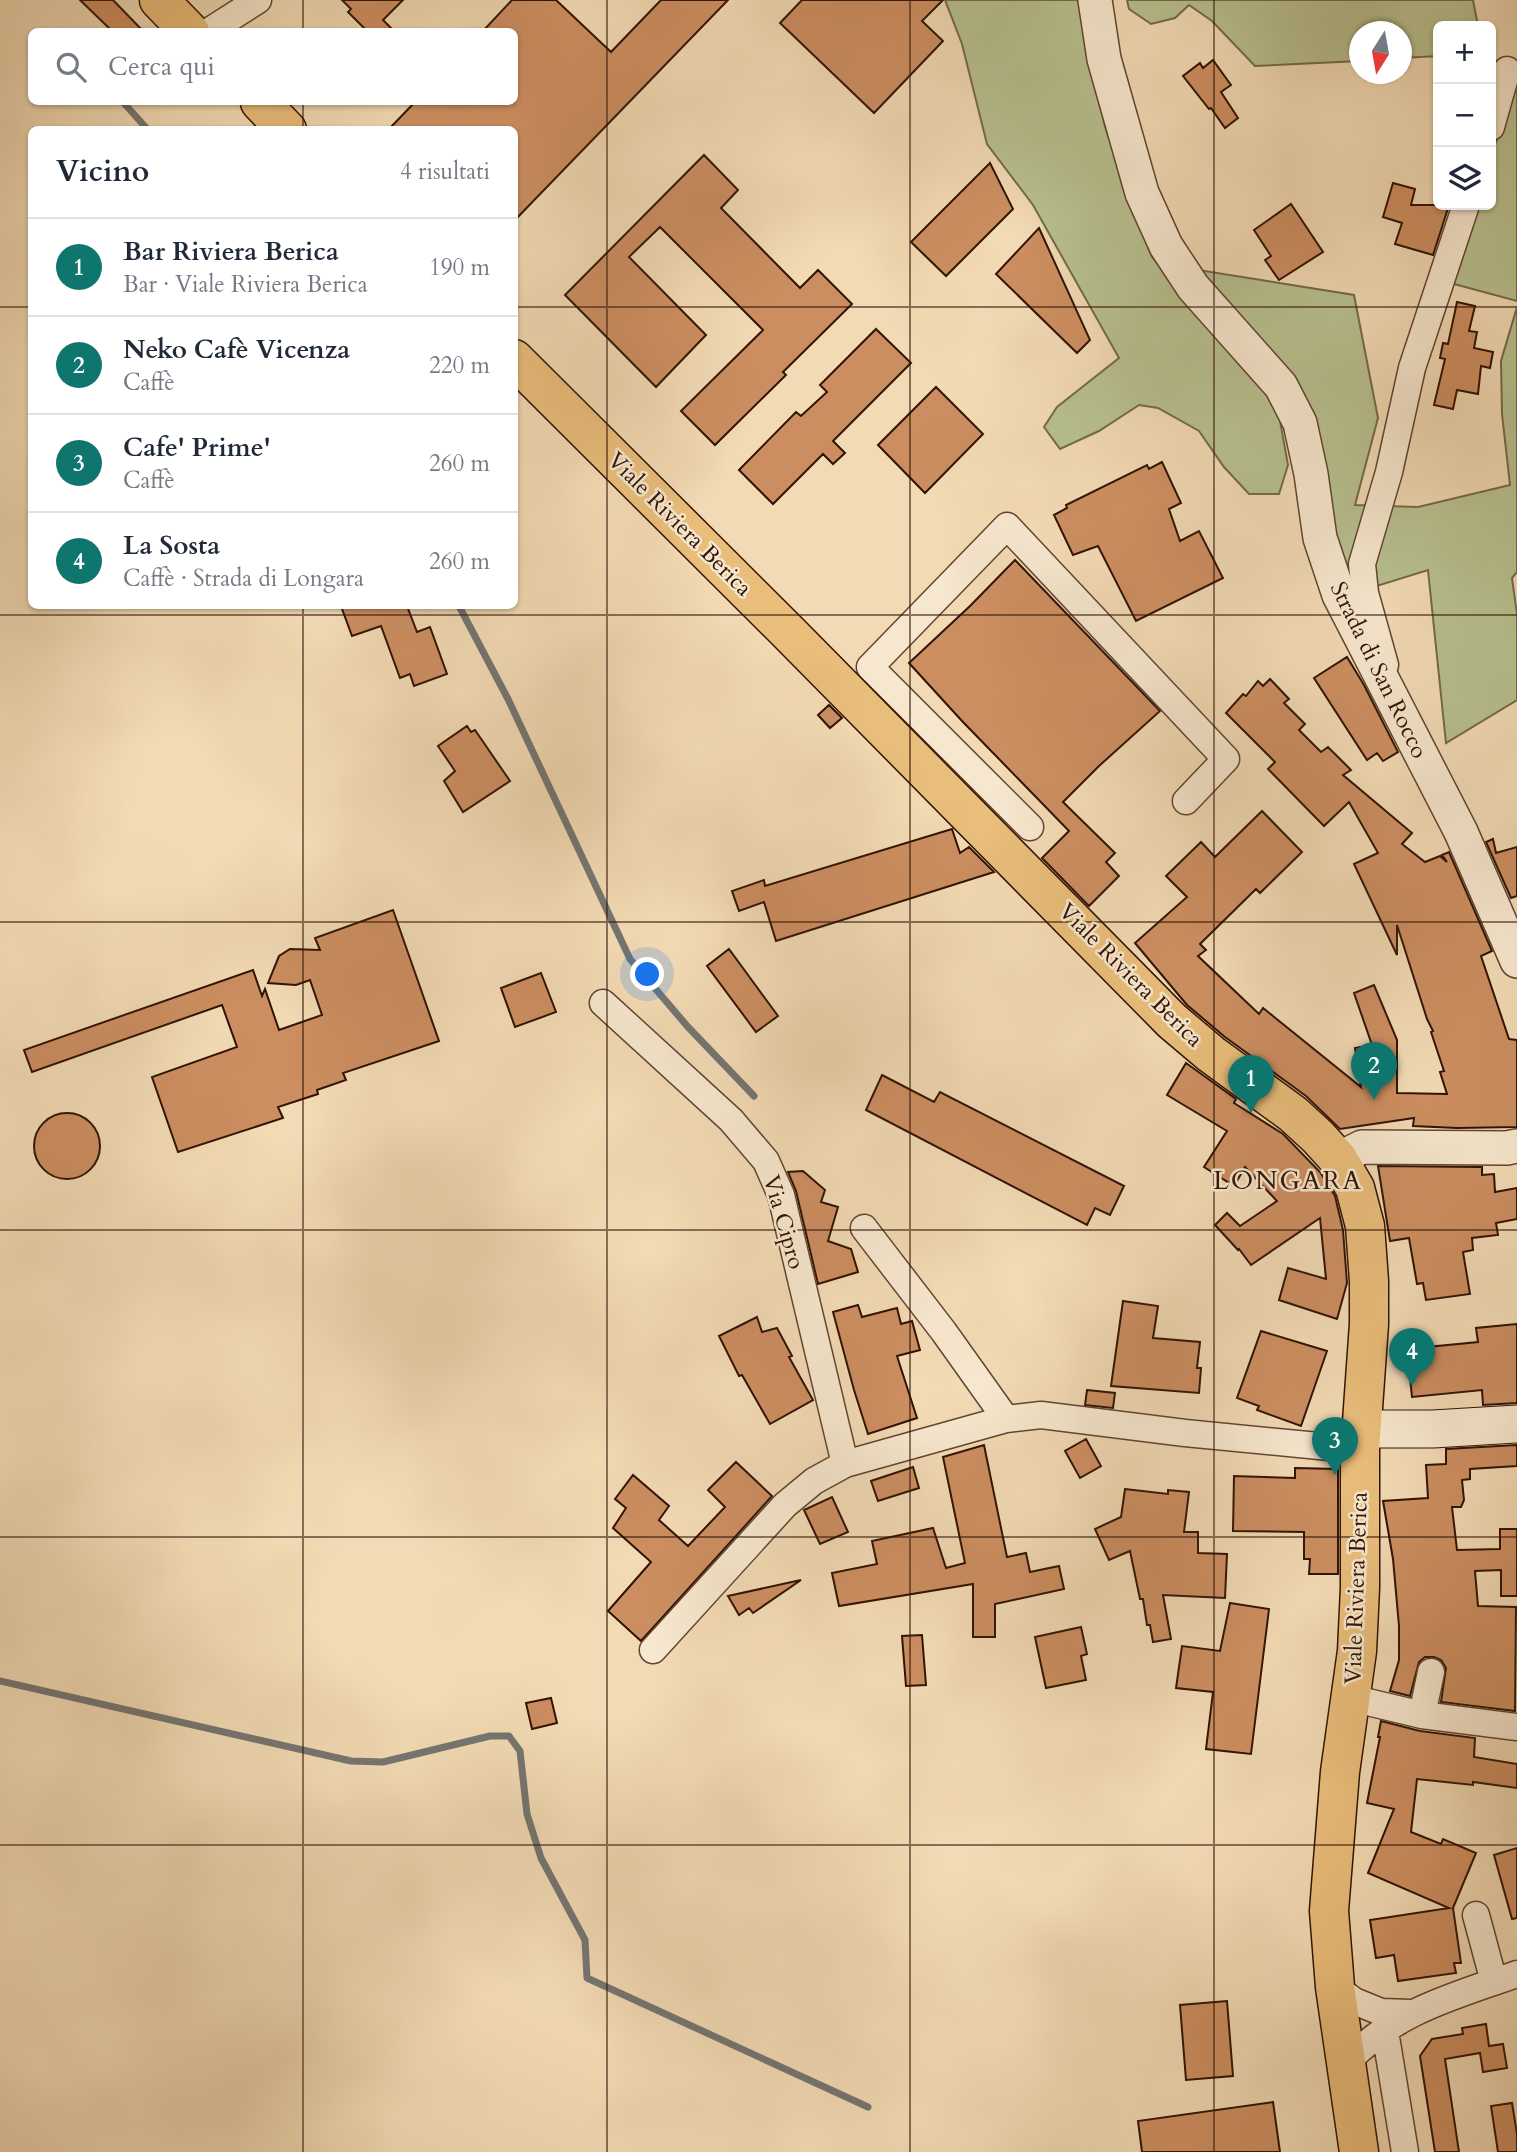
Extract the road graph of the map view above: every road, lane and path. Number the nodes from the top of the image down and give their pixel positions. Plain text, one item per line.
1 (159, 0) edge
2 (258, 0) edge
3 (1096, 0) edge
4 (186, 28) edge
5 (214, 28) edge
6 (1507, 71) dead end
7 (263, 105) edge
8 (1496, 110) edge
9 (284, 126) edge
10 (1464, 210) edge
11 (518, 363) edge
12 (857, 679) junction
13 (1395, 704) junction
14 (1186, 800) dead end
15 (1030, 827) dead end
16 (1517, 961) edge
17 (603, 1003) dead end
18 (1517, 1146) edge
19 (1338, 1159) junction
20 (864, 1228) dead end
21 (1006, 1419) junction
22 (1517, 1424) edge
23 (1361, 1440) junction
24 (845, 1464) junction
25 (653, 1650) dead end
26 (1432, 1672) dead end
27 (1351, 1698) junction
28 (1422, 1715) junction
29 (1517, 1727) edge
30 (1476, 1915) dead end
31 (1511, 1979) edge
32 (1335, 1987) junction
33 (1411, 2013) junction
34 (1385, 2031) junction
35 (1346, 2064) junction
36 (1359, 2152) edge
37 (1405, 2152) edge

1 - 4 main road
2 - 5 street
3 - 13 street, Strada di San Rocco
6 - 8 street
7 - 9 main road
10 - 13 street
11 - 12 main road, Viale Riviera Berica
12 - 14 street
12 - 15 street, Viale Riviera Berica
12 - 19 main road, Viale Riviera Berica
13 - 16 street, Strada di San Rocco
17 - 24 street, Via Cipro
18 - 19 street
19 - 23 main road, Viale Riviera Berica
20 - 21 street
21 - 23 street
21 - 24 street
22 - 23 main road
23 - 27 main road, Viale Riviera Berica
24 - 25 street
26 - 28 street
27 - 28 street, Viale Riviera Berica
27 - 32 main road, Viale Riviera Berica
28 - 29 street, Viale Riviera Berica
30 - 31 street
31 - 33 street
32 - 33 street
32 - 35 main road, Viale Riviera Berica
33 - 34 street
34 - 35 street
34 - 37 street
35 - 36 main road, Viale Riviera Berica

